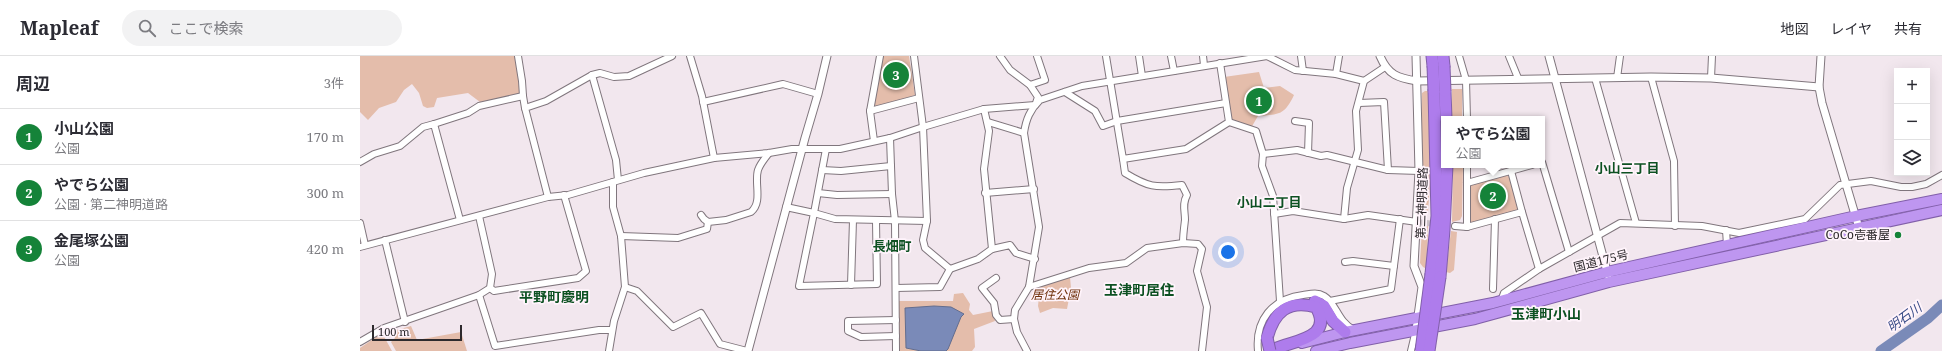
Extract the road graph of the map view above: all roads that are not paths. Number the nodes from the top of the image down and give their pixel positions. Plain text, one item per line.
1 (518, 56) edge
2 (672, 56) edge
3 (690, 56) edge
4 (827, 56) edge
5 (880, 56) edge
6 (914, 56) edge
7 (1000, 56) edge
8 (1037, 56) edge
9 (1106, 56) edge
10 (1139, 56) edge
11 (1171, 56) edge
12 (1203, 56) edge
13 (1267, 56) edge
14 (1300, 56) edge
15 (1339, 56) edge
16 (1380, 56) edge
17 (1416, 56) edge
18 (1458, 56) edge
19 (1509, 56) edge
20 (1549, 56) edge
21 (1620, 56) edge
22 (1712, 56) edge
23 (1822, 56) edge
24 (1237, 58) edge
25 (1438, 61) edge
26 (1220, 63) junction
27 (1204, 65) junction
28 (1385, 67) junction
29 (1174, 71) junction
30 (1303, 71) junction
31 (1336, 74) junction
32 (592, 75) junction
33 (1142, 76) junction
34 (1651, 77) junction
35 (1518, 78) junction
36 (1555, 78) junction
37 (1595, 78) junction
38 (1617, 78) junction
39 (1710, 78) junction
40 (1466, 80) junction
41 (1110, 81) junction
42 (1364, 81) junction
43 (1417, 81) junction
44 (1030, 85) junction
45 (1819, 87) junction
46 (1440, 91) junction
47 (1065, 92) junction
48 (818, 94) junction
49 (523, 96) junction
50 (919, 98) junction
51 (703, 102) junction
52 (1226, 103) junction
53 (1359, 103) junction
54 (1035, 105) junction
55 (525, 108) junction
56 (984, 109) junction
57 (870, 111) junction
58 (1445, 116) edge
59 (1467, 116) edge
60 (1117, 121) junction
61 (1295, 121) dead end
62 (988, 122) junction
63 (1229, 122) junction
64 (434, 124) junction
65 (923, 126) junction
66 (1024, 133) junction
67 (890, 138) junction
68 (874, 141) junction
69 (803, 149) junction
70 (826, 149) junction
71 (1308, 152) junction
72 (769, 154) junction
73 (1263, 154) junction
74 (714, 158) junction
75 (1123, 159) junction
76 (360, 162) edge
77 (1354, 162) junction
78 (891, 166) junction
79 (1447, 168) edge
80 (1467, 168) edge
81 (1523, 168) edge
82 (1544, 168) edge
83 (822, 170) junction
84 (1388, 170) junction
85 (1419, 171) junction
86 (1511, 172) junction
87 (1942, 175) edge
88 (616, 181) junction
89 (1467, 184) junction
90 (1846, 184) junction
91 (1034, 189) junction
92 (818, 192) junction
93 (985, 192) junction
94 (892, 194) junction
95 (564, 195) junction
96 (548, 196) junction
97 (1942, 199) edge
98 (786, 207) junction
99 (1942, 210) edge
100 (1522, 212) junction
101 (814, 214) junction
102 (1274, 214) junction
103 (702, 215) dead end
104 (479, 216) junction
105 (1856, 216) junction
106 (1344, 219) junction
107 (1495, 219) junction
108 (460, 220) junction
109 (853, 220) junction
110 (1400, 220) junction
111 (876, 221) junction
112 (895, 221) junction
113 (927, 221) junction
114 (708, 222) junction
115 (1417, 222) junction
116 (360, 223) edge
117 (1636, 223) junction
118 (1455, 226) tunnel mouth
119 (1675, 226) junction
120 (1468, 227) junction
121 (1787, 228) junction
122 (1859, 228) junction
123 (1726, 230) junction
124 (621, 236) junction
125 (1598, 236) junction
126 (385, 240) junction
127 (1183, 243) junction
128 (1727, 245) junction
129 (363, 246) edge
130 (992, 249) junction
131 (1569, 252) junction
132 (1035, 259) junction
133 (1345, 262) dead end
134 (1394, 266) junction
135 (950, 269) junction
136 (1539, 269) junction
137 (1435, 275) junction
138 (1608, 277) junction
139 (996, 278) dead end
140 (851, 285) junction
141 (625, 287) junction
142 (1030, 287) junction
143 (490, 288) junction
144 (896, 288) junction
145 (1493, 290) dead end
146 (479, 295) junction
147 (1280, 301) junction
148 (1330, 301) junction
149 (1501, 301) junction
150 (1418, 318) junction
151 (1014, 319) junction
152 (896, 320) junction
153 (405, 322) junction
154 (612, 330) junction
155 (1416, 330) junction
156 (1350, 331) junction
157 (896, 336) junction
158 (360, 342) edge
159 (1268, 347) edge
160 (609, 351) edge
161 (747, 351) edge
162 (896, 351) edge
163 (1026, 351) edge
164 (1202, 351) edge
165 (1258, 351) edge
166 (1316, 351) edge
167 (1411, 351) edge
168 (1421, 351) edge
169 (1431, 351) edge

1 - 49 street
2 - 32 street
3 - 51 street
4 - 48 street
5 - 57 street
6 - 50 street
7 - 44 street
8 - 44 street
9 - 41 street
10 - 33 street
11 - 29 street
12 - 27 street
13 - 24 street
13 - 30 street
14 - 30 street
15 - 31 street
16 - 28 street
17 - 43 street
18 - 40 street
19 - 35 street
20 - 36 street
21 - 38 street
22 - 39 street
23 - 45 street
24 - 26 street
25 - 46 highway, 第二神明道路, bridge
26 - 27 street
26 - 52 street
27 - 29 street
28 - 42 street
28 - 43 street
29 - 33 street
30 - 31 street
31 - 42 street
32 - 55 street
32 - 88 street
33 - 41 street
34 - 38 street
34 - 39 street
34 - 119 street
35 - 36 street
35 - 40 street
36 - 37 street
36 - 125 street
37 - 38 street
37 - 117 street
39 - 45 street
40 - 43 street
40 - 59 street
41 - 47 street
41 - 60 street
42 - 53 street
43 - 85 street
44 - 54 street
45 - 90 street
46 - 58 highway, 第二神明道路
46 - 137 highway, 第二神明道路
47 - 54 street
47 - 60 street
48 - 51 street
48 - 69 street
49 - 55 street
49 - 64 street
50 - 57 street
50 - 65 street
51 - 74 street
52 - 60 street
52 - 63 street
53 - 77 street
53 - 84 street
54 - 56 street
54 - 66 street
55 - 96 street
56 - 62 street
56 - 65 street
57 - 68 street
60 - 75 street
61 - 71 street
62 - 66 street
62 - 93 street
63 - 73 street
63 - 75 street
64 - 76 street
64 - 108 street
65 - 67 street
65 - 113 street
66 - 91 street
67 - 68 street
67 - 78 street
68 - 70 street
69 - 70 street
69 - 72 street
69 - 98 street
70 - 83 street
71 - 73 street
71 - 77 street
72 - 74 street
72 - 114 street
73 - 102 street
74 - 88 street
75 - 127 street
77 - 84 street
77 - 106 street
78 - 83 street
78 - 94 street
79 - 137 highway, 第二神明道路
80 - 89 street
81 - 86 street
82 - 131 street
83 - 92 street
84 - 85 street
85 - 115 street
86 - 89 street
86 - 100 street
87 - 90 street
88 - 95 street
88 - 124 street
89 - 120 street
90 - 105 street
90 - 121 street
91 - 93 street
91 - 132 street
92 - 94 street
92 - 101 street
93 - 130 street
94 - 112 street
95 - 96 street
95 - 143 street
96 - 104 street
97 - 105 highway, 国道175号
98 - 101 street
98 - 161 street
99 - 122 highway, 国道175号
100 - 107 street
100 - 136 street
101 - 109 street
101 - 140 street
102 - 106 street
102 - 147 street
103 - 114 street
104 - 108 street
104 - 143 street
105 - 121 highway, 国道175号
105 - 122 street
106 - 110 street
107 - 120 street
107 - 145 street
108 - 126 street
109 - 111 street
109 - 140 street
110 - 115 street
110 - 134 street
111 - 112 street
111 - 140 street
112 - 113 street
112 - 144 street
113 - 135 street
114 - 124 street
115 - 150 street
116 - 129 street
117 - 119 street
117 - 125 street
118 - 120 street
119 - 123 street
121 - 123 street
121 - 128 highway, 国道175号
122 - 138 highway, 国道175号
123 - 128 street
124 - 141 street
125 - 131 street
125 - 138 street
126 - 129 street
126 - 153 street
127 - 142 street
127 - 164 street
128 - 138 highway, 国道175号
130 - 132 street
130 - 135 street
131 - 136 street
132 - 142 street
133 - 134 street
134 - 148 street
135 - 144 street
136 - 149 street
137 - 168 highway, 第二神明道路, bridge
137 - 169 highway, 第二神明道路, bridge
138 - 149 highway, 国道175号
138 - 155 highway, 国道175号
139 - 151 street
141 - 154 street
141 - 161 street
142 - 151 street
143 - 146 street
144 - 152 street
146 - 153 street
146 - 154 street
147 - 148 street
147 - 165 street
148 - 156 street
149 - 150 highway, 国道175号
150 - 155 street
150 - 156 highway, 国道175号
151 - 163 street
152 - 157 street
152 - 157 street
153 - 158 street
154 - 160 street
155 - 166 highway, 国道175号
155 - 167 street
156 - 159 highway, 国道175号
156 - 159 highway
157 - 162 street
159 - 159 highway

